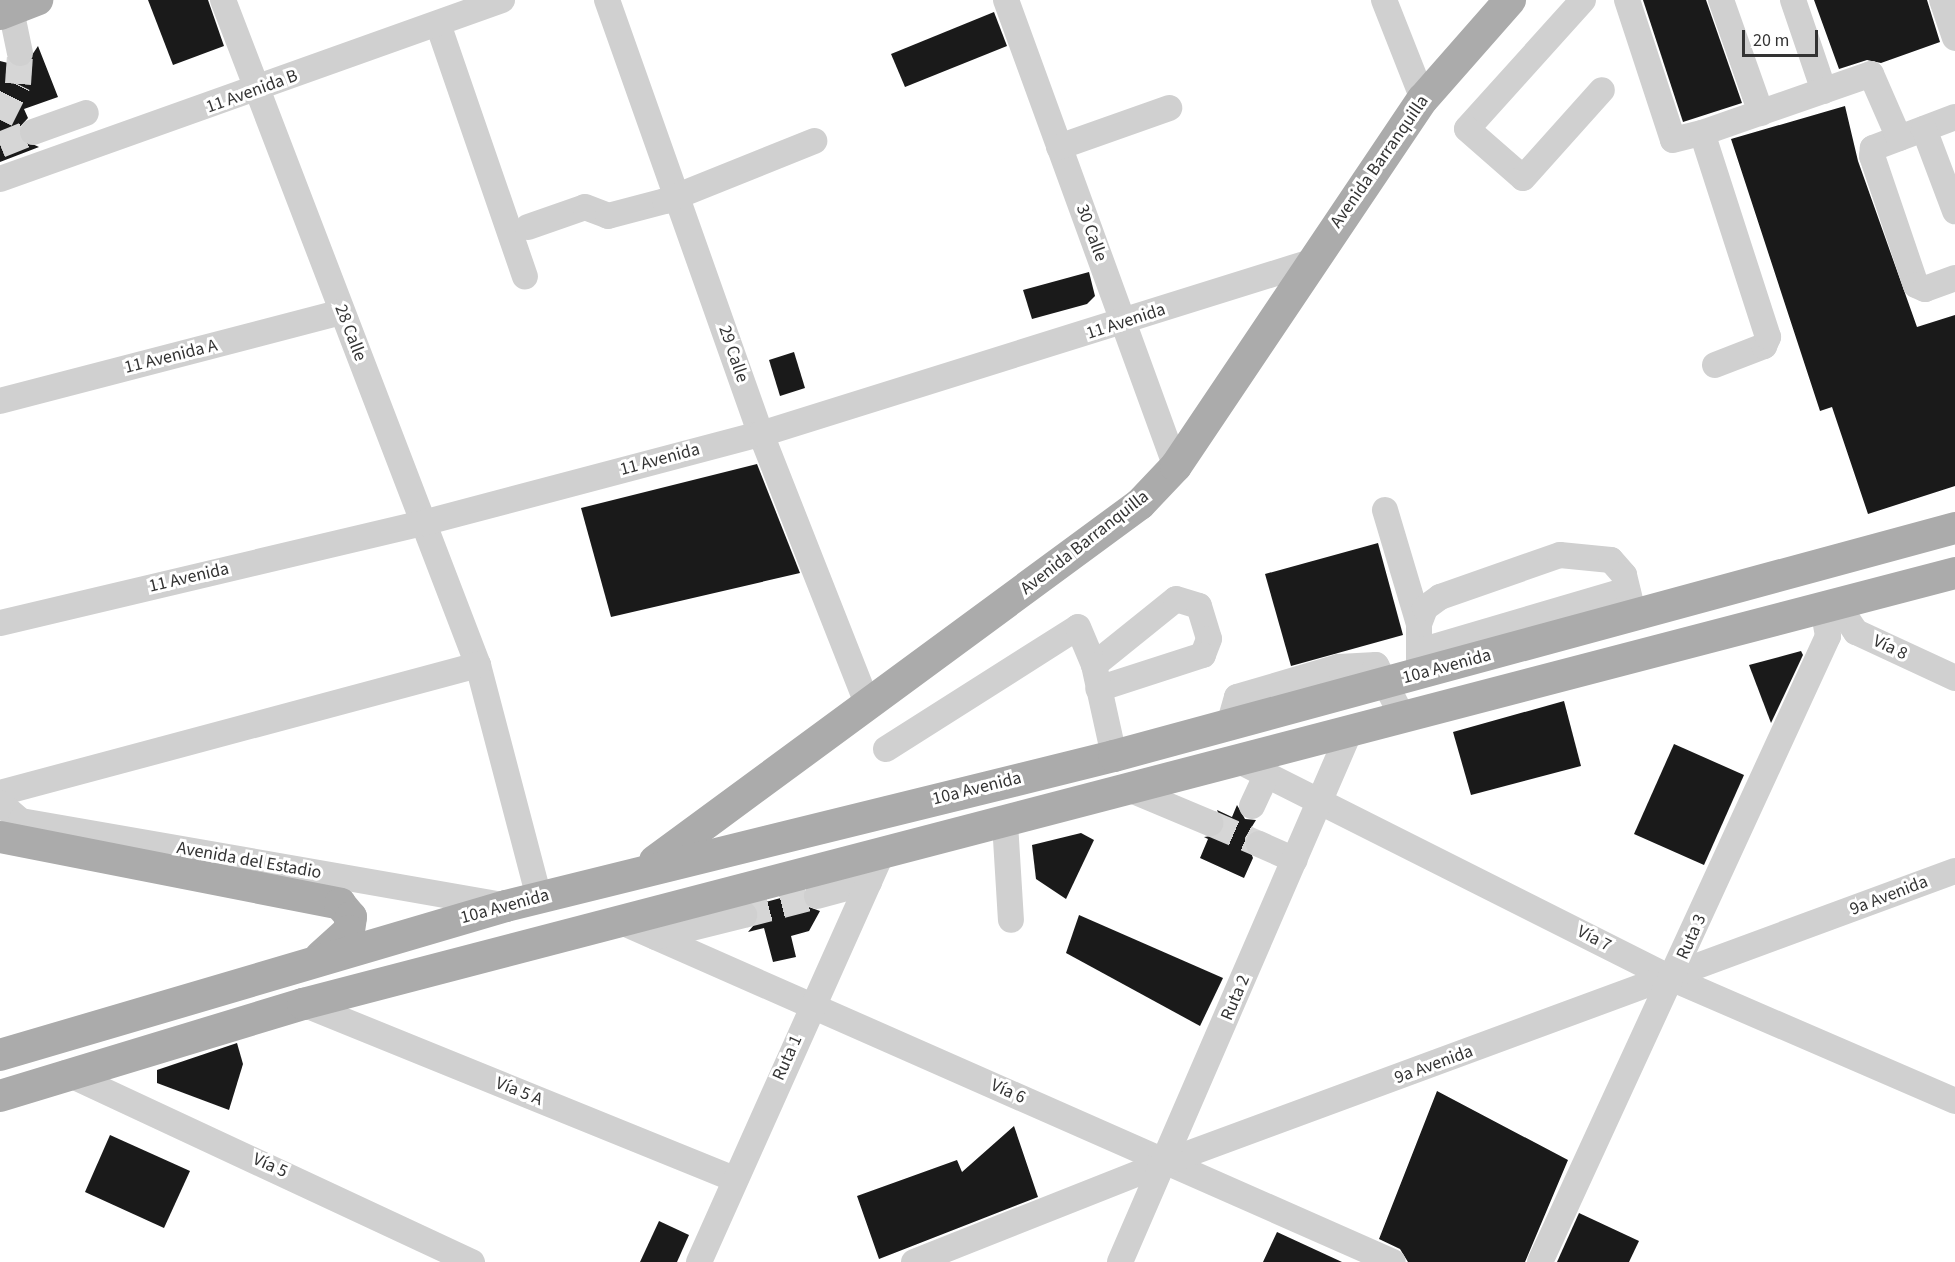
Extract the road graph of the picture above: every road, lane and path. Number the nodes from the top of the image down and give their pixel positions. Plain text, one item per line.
1 (223, 0) edge
2 (502, 0) edge
3 (607, 0) edge
4 (1006, 0) edge
5 (1384, 0) edge
6 (1510, 0) edge
7 (1583, 0) edge
8 (1627, 0) edge
9 (1721, 0) edge
10 (1793, 0) edge
11 (1942, 0) edge
12 (16, 8) edge
13 (438, 24) junction
14 (1955, 38) edge
15 (20, 53) tunnel mouth
16 (258, 90) junction
17 (1602, 90) dead end
18 (1824, 91) junction
19 (1423, 99) junction
20 (1169, 108) dead end
21 (87, 113) dead end
22 (1761, 113) junction
23 (1955, 117) edge
24 (1924, 129) junction
25 (33, 132) tunnel mouth
26 (1702, 134) junction
27 (1899, 138) junction
28 (814, 141) dead end
29 (1059, 147) junction
30 (0, 179) edge
31 (677, 196) junction
32 (1955, 212) edge
33 (528, 227) dead end
34 (1311, 262) junction
35 (525, 276) dead end
36 (1955, 278) edge
37 (342, 312) junction
38 (1123, 323) junction
39 (1715, 365) dead end
40 (0, 401) edge
41 (761, 434) junction
42 (1176, 466) junction
43 (1384, 510) dead end
44 (423, 524) junction
45 (1955, 528) edge
46 (1955, 561) edge
47 (1955, 573) edge
48 (1842, 602) junction
49 (1631, 603) junction
50 (0, 623) edge
51 (1419, 624) junction
52 (1420, 663) junction
53 (478, 665) junction
54 (1955, 678) edge
55 (1388, 684) junction
56 (868, 705) junction
57 (1403, 718) junction
58 (1217, 729) junction
59 (1349, 733) junction
60 (886, 749) dead end
61 (1114, 756) junction
62 (1239, 761) junction
63 (1205, 770) junction
64 (1267, 774) junction
65 (1131, 790) junction
66 (0, 793) edge
67 (1322, 800) junction
68 (0, 802) edge
69 (1252, 806) dead end
70 (1005, 823) junction
71 (1210, 823) tunnel mouth
72 (0, 837) edge
73 (1259, 844) tunnel mouth
74 (1296, 860) junction
75 (875, 869) junction
76 (643, 870) junction
77 (1955, 871) edge
78 (817, 896) tunnel mouth
79 (539, 897) junction
80 (506, 906) junction
81 (744, 915) tunnel mouth
82 (1011, 920) dead end
83 (624, 923) junction
84 (656, 937) junction
85 (319, 958) junction
86 (1672, 979) junction
87 (303, 1004) junction
88 (811, 1005) junction
89 (0, 1055) edge
90 (66, 1073) junction
91 (0, 1096) edge
92 (1955, 1101) edge
93 (1166, 1162) junction
94 (735, 1179) junction
95 (472, 1262) edge
96 (699, 1262) edge
97 (914, 1262) edge
98 (1120, 1262) edge
99 (1393, 1262) edge
100 (1540, 1262) edge

1 - 16 street, 28 Calle
2 - 13 street, 11 Avenida B
3 - 31 street, 29 Calle
4 - 29 street, 30 Calle
5 - 19 street
6 - 19 main road, Avenida Barranquilla
7 - 17 street
8 - 26 street
9 - 22 street
10 - 18 street
11 - 14 street
12 - 15 street
13 - 16 street, 11 Avenida B
13 - 35 street
16 - 30 street, 11 Avenida B
16 - 37 street, 28 Calle
18 - 22 street
18 - 27 street
19 - 34 main road, Avenida Barranquilla
20 - 29 street
21 - 25 street
22 - 26 street
23 - 24 street
24 - 27 street
24 - 32 street
26 - 39 street
27 - 36 street
28 - 31 street
29 - 38 street, 30 Calle
31 - 33 street
31 - 41 street, 29 Calle
34 - 38 street, 11 Avenida
34 - 42 main road, Avenida Barranquilla
37 - 40 street, 11 Avenida A
37 - 44 street, 28 Calle
38 - 41 street, 11 Avenida
38 - 42 street, 30 Calle
41 - 44 street, 11 Avenida
41 - 56 street, 29 Calle
42 - 56 main road, Avenida Barranquilla
43 - 51 street
44 - 50 street, 11 Avenida
44 - 53 street, 28 Calle
45 - 49 main road, 10a Avenida
46 - 48 main road
47 - 48 main road
48 - 54 street, Vía 8
48 - 57 main road
48 - 86 street, Ruta 3
49 - 51 street
49 - 52 main road, 10a Avenida
51 - 52 street
52 - 55 main road, 10a Avenida
53 - 66 street
53 - 79 street, 28 Calle
55 - 57 street
55 - 58 main road, 10a Avenida
56 - 76 main road, Avenida Barranquilla
57 - 59 main road
58 - 61 main road, 10a Avenida
58 - 63 main road
59 - 62 main road
59 - 67 street, Ruta 2
60 - 61 street
61 - 76 main road, 10a Avenida
62 - 63 main road
62 - 64 street, Vía 7
63 - 65 main road
64 - 67 street, Vía 7
64 - 69 street
65 - 70 main road
65 - 71 street
67 - 74 street, Ruta 2
67 - 86 street, Vía 7
68 - 80 street, Avenida del Estadio
70 - 75 main road
70 - 82 street
72 - 85 main road
73 - 74 street
74 - 93 street, Ruta 2
75 - 78 street
75 - 83 main road
75 - 88 street, Ruta 1
76 - 79 main road, 10a Avenida
77 - 86 street, 9a Avenida
79 - 80 main road, 10a Avenida
80 - 85 main road, 10a Avenida
81 - 84 street
83 - 84 street, Vía 6
83 - 87 main road
84 - 88 street, Vía 6
85 - 89 main road, 10a Avenida
86 - 92 street, Vía 7
86 - 93 street, 9a Avenida
86 - 100 street, Ruta 3
87 - 90 main road
87 - 94 street, Vía 5 A
88 - 93 street, Vía 6
88 - 94 street, Ruta 1
90 - 91 main road
90 - 95 street, Vía 5
93 - 97 street, 9a Avenida
93 - 98 street, Ruta 2
93 - 99 street, Vía 6
94 - 96 street, Ruta 1

